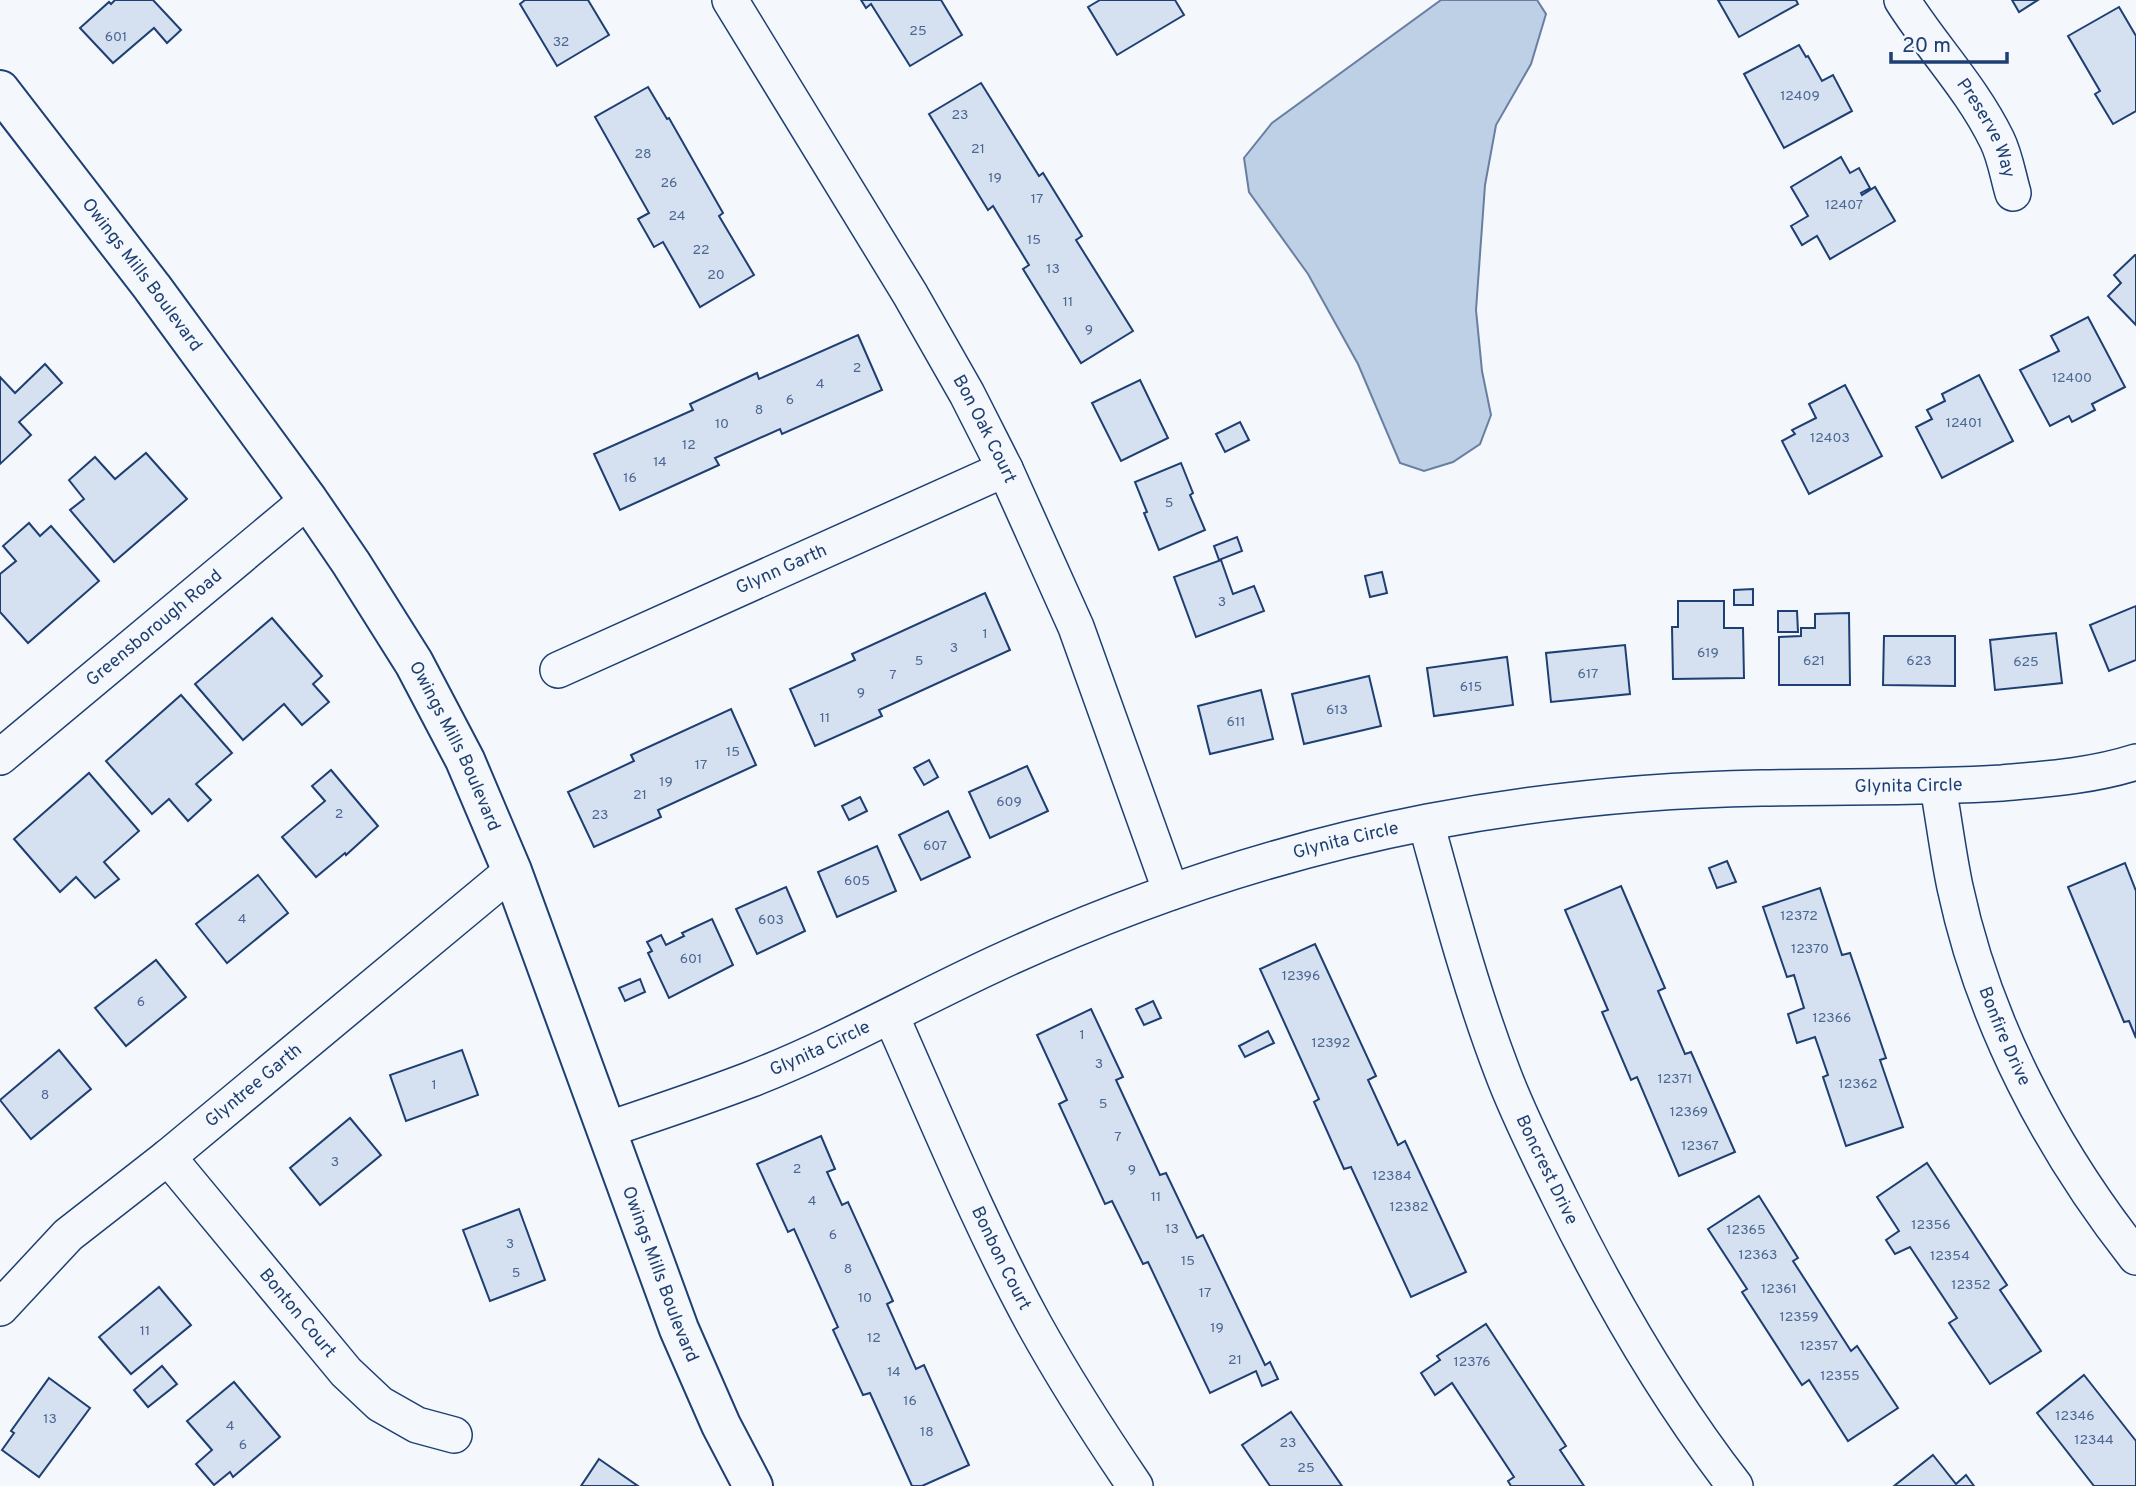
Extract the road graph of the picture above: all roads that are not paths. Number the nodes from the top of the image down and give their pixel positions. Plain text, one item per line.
1 (730, 0) edge
2 (1902, 0) edge
3 (0, 90) edge
4 (2013, 193) dead end
5 (1005, 469) junction
6 (308, 500) junction
7 (558, 670) dead end
8 (0, 757) edge
9 (2136, 762) edge
10 (1938, 787) junction
11 (1426, 822) junction
12 (512, 871) junction
13 (1171, 892) junction
14 (891, 1016) junction
15 (606, 1130) junction
16 (168, 1157) junction
17 (2136, 1257) edge
18 (0, 1308) edge
19 (454, 1435) dead end
20 (753, 1486) edge
21 (1135, 1486) edge
22 (1735, 1486) edge

1 - 5 street, Bon Oak Court
2 - 4 street, Preserve Way
3 - 6 main road, Owings Mills Boulevard
5 - 7 street, Glynn Garth
5 - 13 street, Bon Oak Court
6 - 8 street, Greensborough Road
6 - 12 main road, Owings Mills Boulevard
9 - 10 street, Glynita Circle
10 - 11 street, Glynita Circle
10 - 17 street, Bonfire Drive
11 - 13 street, Glynita Circle
11 - 22 street, Boncrest Drive
12 - 15 main road, Owings Mills Boulevard
12 - 16 street, Glyntree Garth
13 - 14 street, Glynita Circle
14 - 15 street, Glynita Circle
14 - 21 street, Bonbon Court
15 - 20 main road, Owings Mills Boulevard
16 - 18 street, Glyntree Garth
16 - 19 street, Bonton Court

